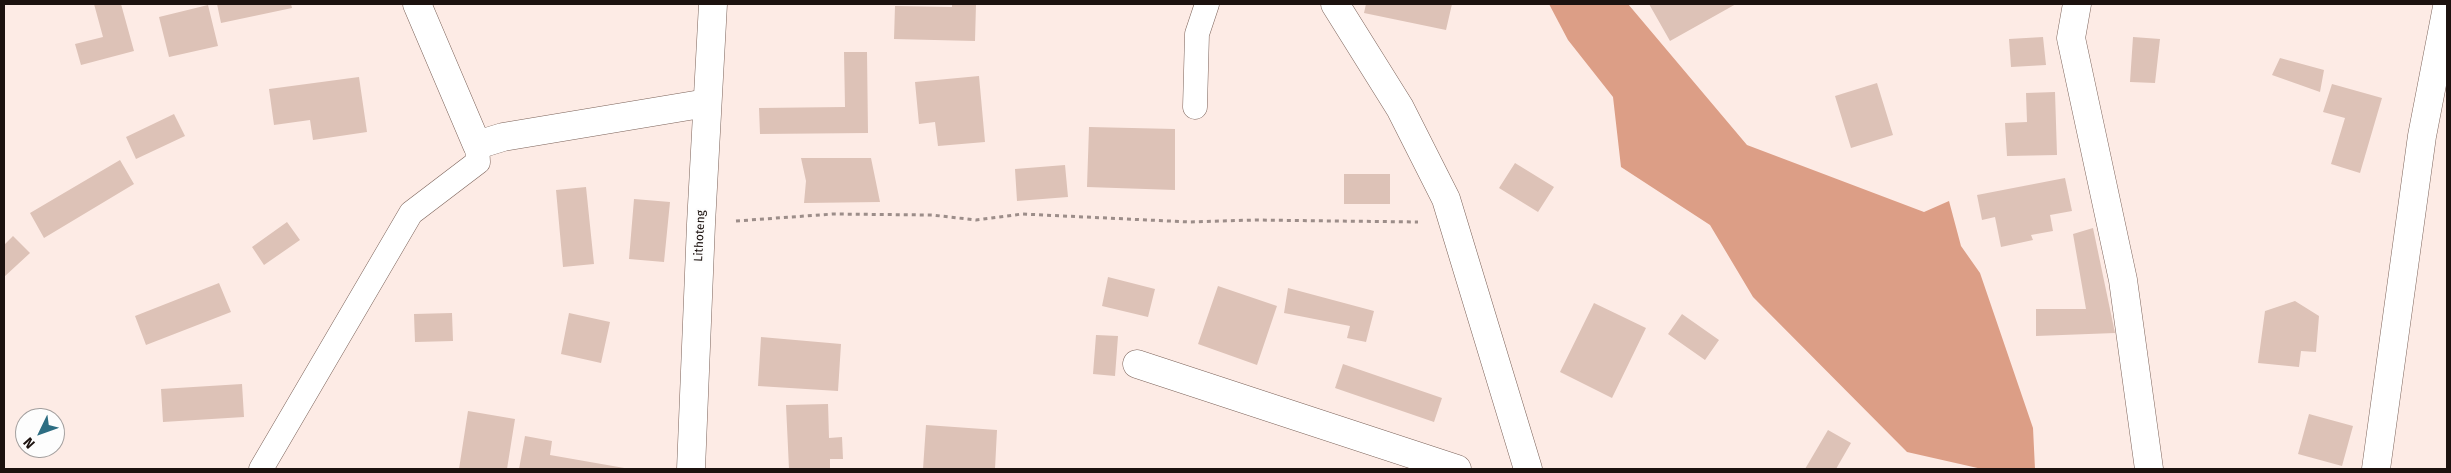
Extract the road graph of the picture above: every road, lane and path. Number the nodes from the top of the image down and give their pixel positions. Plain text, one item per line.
1 (417, 4) edge
2 (713, 4) edge
3 (1207, 4) edge
4 (1334, 4) edge
5 (2077, 4) edge
6 (2447, 7) edge
7 (707, 103) junction
8 (1195, 107) dead end
9 (477, 146) junction
10 (701, 224) junction
11 (1453, 225) junction
12 (1137, 364) dead end
13 (1414, 462) edge
14 (261, 469) edge
15 (691, 469) edge
16 (1457, 469) edge
17 (1528, 469) edge
18 (2149, 469) edge
19 (2376, 469) edge

1 - 9 street
2 - 7 street, Lithoteng
3 - 8 lane
4 - 11 street
5 - 18 street
6 - 19 street
7 - 9 street
7 - 10 street, Lithoteng
9 - 14 lane
10 - 11 path
10 - 15 street, Lithoteng
11 - 17 street
12 - 13 street
13 - 16 street

